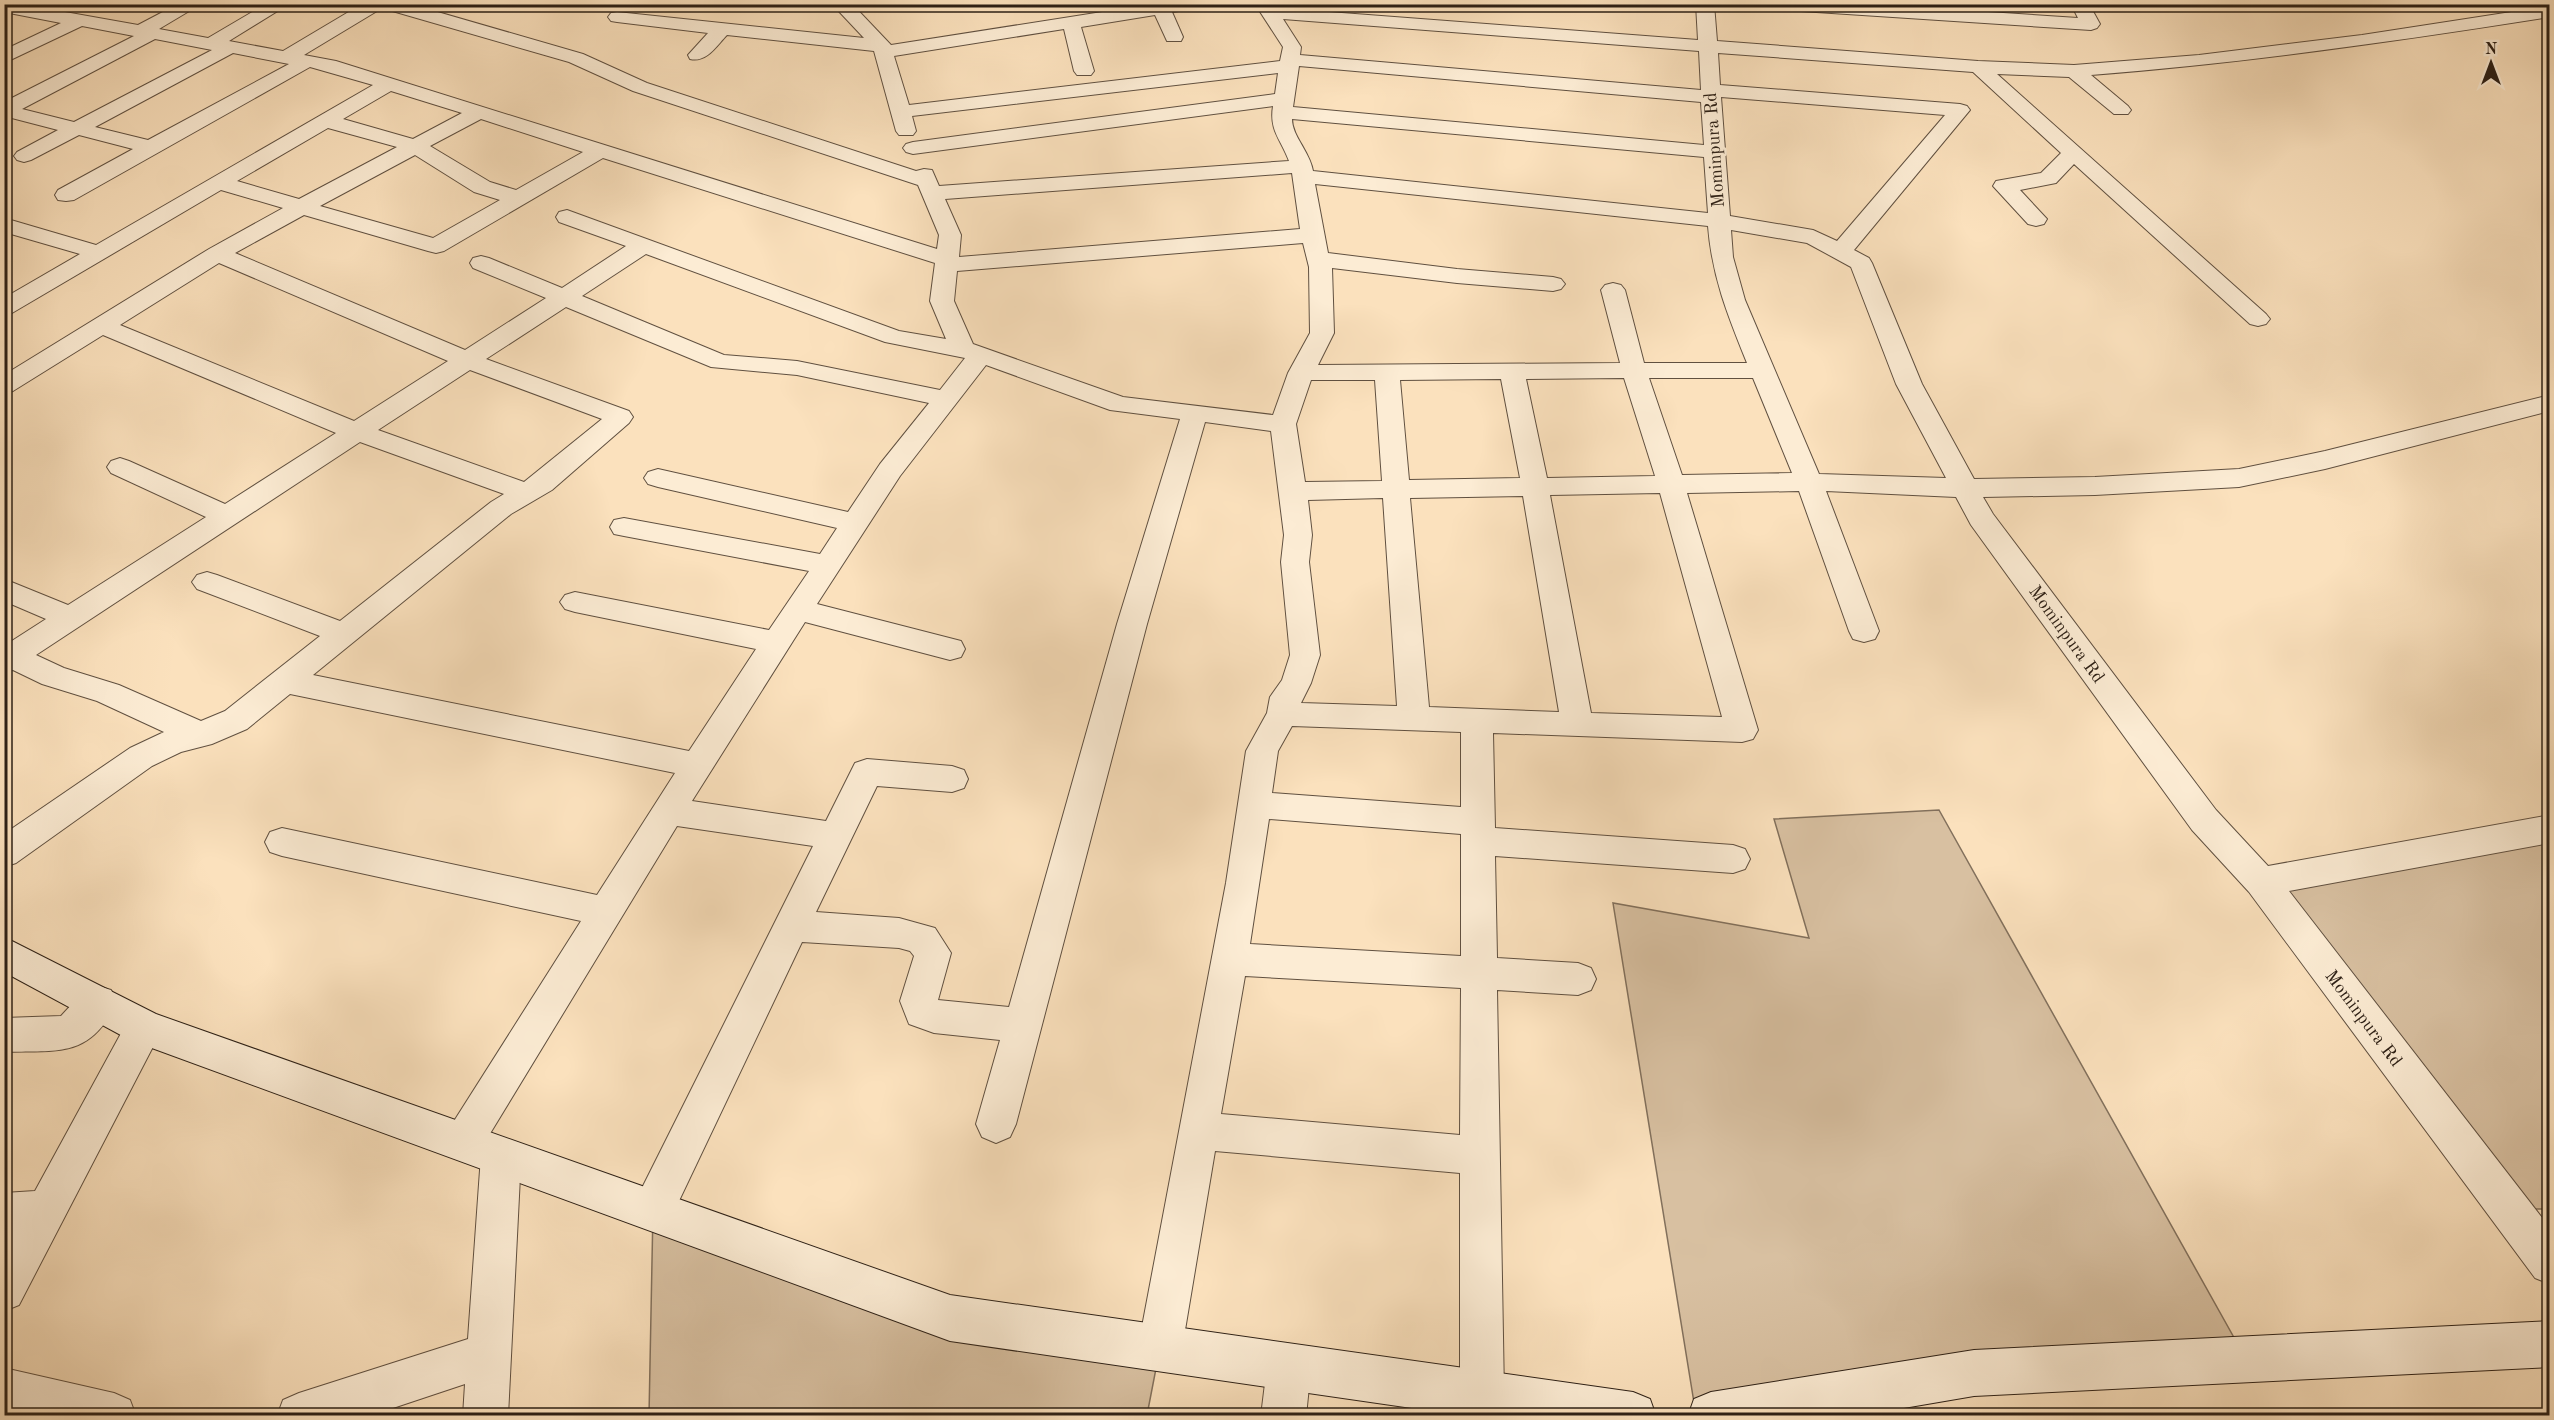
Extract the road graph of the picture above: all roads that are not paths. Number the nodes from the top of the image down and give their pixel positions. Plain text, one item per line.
1 (192, 4) edge
2 (280, 4) edge
3 (376, 4) edge
4 (387, 4) edge
5 (841, 4) edge
6 (1191, 4) edge
7 (1705, 4) edge
8 (1770, 4) edge
9 (2080, 4) edge
10 (7, 8) edge
11 (1161, 9) junction
12 (1267, 9) edge
13 (2550, 11) edge
14 (82, 14) edge
15 (617, 17) dead end
16 (1071, 23) junction
17 (722, 29) junction
18 (148, 32) junction
19 (1174, 37) dead end
20 (221, 46) junction
21 (1707, 47) junction
22 (882, 49) junction
23 (698, 55) dead end
24 (4, 57) edge
25 (297, 59) junction
26 (1291, 63) junction
27 (1978, 68) junction
28 (1084, 70) dead end
29 (2074, 70) junction
30 (389, 84) junction
31 (1711, 94) junction
32 (1283, 106) junction
33 (4, 110) edge
34 (2121, 110) dead end
35 (479, 112) junction
36 (900, 112) junction
37 (326, 121) junction
38 (76, 128) junction
39 (415, 146) junction
40 (151, 147) junction
41 (913, 148) junction
42 (601, 150) junction
43 (1714, 152) junction
44 (2072, 154) junction
45 (24, 156) dead end
46 (1302, 171) junction
47 (219, 183) junction
48 (929, 187) junction
49 (66, 195) dead end
50 (518, 198) junction
51 (300, 207) junction
52 (567, 216) dead end
53 (2036, 219) dead end
54 (1719, 221) junction
55 (4, 225) edge
56 (1313, 235) junction
57 (644, 246) junction
58 (1840, 252) junction
59 (99, 253) junction
60 (217, 254) junction
61 (1318, 259) junction
62 (947, 262) junction
63 (481, 263) dead end
64 (1553, 284) dead end
65 (1613, 290) dead end
66 (566, 297) junction
67 (4, 308) edge
68 (2258, 319) dead end
69 (102, 326) junction
70 (972, 352) junction
71 (467, 360) junction
72 (1762, 370) junction
73 (1634, 371) junction
74 (1512, 372) junction
75 (1301, 373) junction
76 (1387, 373) junction
77 (4, 386) edge
78 (946, 399) junction
79 (2550, 403) edge
80 (1194, 413) junction
81 (1283, 424) junction
82 (357, 432) junction
83 (120, 467) dead end
84 (658, 478) dead end
85 (1809, 482) junction
86 (1671, 484) junction
87 (1535, 486) junction
88 (1964, 488) junction
89 (1397, 489) junction
90 (1293, 491) junction
91 (527, 493) junction
92 (228, 516) junction
93 (856, 523) junction
94 (624, 527) dead end
95 (828, 565) junction
96 (207, 582) dead end
97 (4, 589) edge
98 (575, 602) dead end
99 (798, 610) junction
100 (70, 618) junction
101 (1864, 631) dead end
102 (344, 634) junction
103 (777, 642) junction
104 (950, 649) dead end
105 (8, 658) edge
106 (284, 681) junction
107 (1283, 714) junction
108 (1414, 719) junction
109 (1477, 721) junction
110 (1577, 724) junction
111 (201, 735) junction
112 (697, 765) junction
113 (952, 779) dead end
114 (1254, 805) junction
115 (669, 811) junction
116 (2550, 829) edge
117 (1478, 832) junction
118 (836, 836) junction
119 (282, 842) dead end
120 (4, 853) edge
121 (1734, 859) dead end
122 (2261, 882) junction
123 (606, 912) junction
124 (792, 926) junction
125 (4, 953) edge
126 (1230, 959) junction
127 (1479, 974) junction
128 (1578, 979) dead end
129 (98, 1002) junction
130 (1023, 1025) junction
131 (144, 1027) junction
132 (4, 1035) edge
133 (996, 1124) dead end
134 (1199, 1131) junction
135 (482, 1149) junction
136 (1480, 1156) junction
137 (46, 1210) junction
138 (653, 1210) junction
139 (4, 1213) edge
140 (2550, 1263) edge
141 (4, 1290) edge
142 (2550, 1344) edge
143 (1160, 1348) junction
144 (489, 1354) junction
145 (1289, 1367) junction
146 (4, 1390) edge
147 (1482, 1394) junction
148 (114, 1416) edge
149 (299, 1416) edge
150 (485, 1416) edge
151 (1282, 1416) edge
152 (1634, 1416) edge
153 (1711, 1416) edge

1 - 18 street
2 - 20 street
3 - 25 street
4 - 48 street
5 - 22 street
6 - 11 street
7 - 21 street, Mominpura Rd
8 - 9 street
10 - 14 street
11 - 16 street
11 - 19 street
12 - 21 street
12 - 26 street
13 - 29 street
14 - 18 street
14 - 24 street
15 - 17 street
16 - 22 street
16 - 28 street
17 - 22 street
17 - 23 street
18 - 20 street
18 - 33 street
20 - 25 street
20 - 38 street
21 - 27 street
21 - 31 street, Mominpura Rd
22 - 36 street
25 - 30 street
25 - 40 street
26 - 31 street
26 - 32 street
26 - 36 street
27 - 29 street
27 - 44 street
29 - 34 street
30 - 35 street
30 - 37 street
31 - 43 street, Mominpura Rd
31 - 58 street
32 - 41 street
32 - 43 street
32 - 46 street
33 - 38 street
35 - 39 street
35 - 42 street
36 - 41 street
37 - 39 street
37 - 47 street
38 - 40 street
38 - 45 street
39 - 50 street
39 - 51 street
40 - 49 street
41 - 48 street
42 - 50 street
42 - 62 street
43 - 54 street, Mominpura Rd
44 - 53 street
44 - 68 street
46 - 48 street
46 - 54 street
46 - 56 street
47 - 51 street
47 - 59 street
48 - 62 street
50 - 51 street
51 - 60 street
52 - 57 street
54 - 58 street, Mominpura Rd
54 - 72 street
55 - 59 street
56 - 61 street
56 - 62 street
57 - 66 street
57 - 70 street
58 - 88 street, Mominpura Rd
59 - 67 street
60 - 69 street
60 - 71 street
61 - 64 street
61 - 75 street
62 - 70 street
63 - 66 street
65 - 73 street
66 - 71 street
66 - 78 street
69 - 77 street
69 - 82 street
70 - 78 street
70 - 80 street
71 - 82 street
71 - 91 street
72 - 73 street
72 - 85 street
73 - 74 street
73 - 86 street
74 - 76 street
74 - 87 street
75 - 76 street
75 - 81 street
76 - 89 street
78 - 93 street
79 - 88 street
80 - 81 street
80 - 130 street
81 - 90 street
82 - 91 street
82 - 92 street
83 - 92 street
84 - 93 street
85 - 86 street
85 - 88 street
85 - 101 street
86 - 87 street
86 - 110 street
87 - 89 street
87 - 110 street
88 - 122 street, Mominpura Rd
89 - 90 street
89 - 108 street
90 - 107 street
91 - 102 street
92 - 100 street
93 - 95 street
94 - 95 street
95 - 99 street
96 - 102 street
97 - 100 street
98 - 103 street
99 - 103 street
99 - 104 street
100 - 105 street
102 - 106 street
103 - 112 street
105 - 111 street
106 - 111 street
106 - 112 street
107 - 108 street
107 - 114 street
108 - 109 street
109 - 110 street
109 - 117 street
111 - 120 street
112 - 115 street
113 - 118 street
114 - 117 street
114 - 126 street
115 - 118 street
115 - 123 street
116 - 122 street
117 - 121 street
117 - 127 street
118 - 124 street
119 - 123 street
122 - 140 street, Mominpura Rd
123 - 135 street
124 - 130 street
124 - 138 street
125 - 129 street
126 - 127 street
126 - 134 street
127 - 128 street
127 - 136 street
129 - 131 street
129 - 132 street
130 - 133 street
131 - 135 street
131 - 137 street
134 - 136 street
134 - 143 street
135 - 138 street
135 - 144 street
136 - 147 street
137 - 139 street
137 - 141 street
138 - 143 street
142 - 153 street
143 - 145 street
144 - 149 street
144 - 150 street
145 - 147 street
145 - 151 street
146 - 148 street
147 - 152 street

